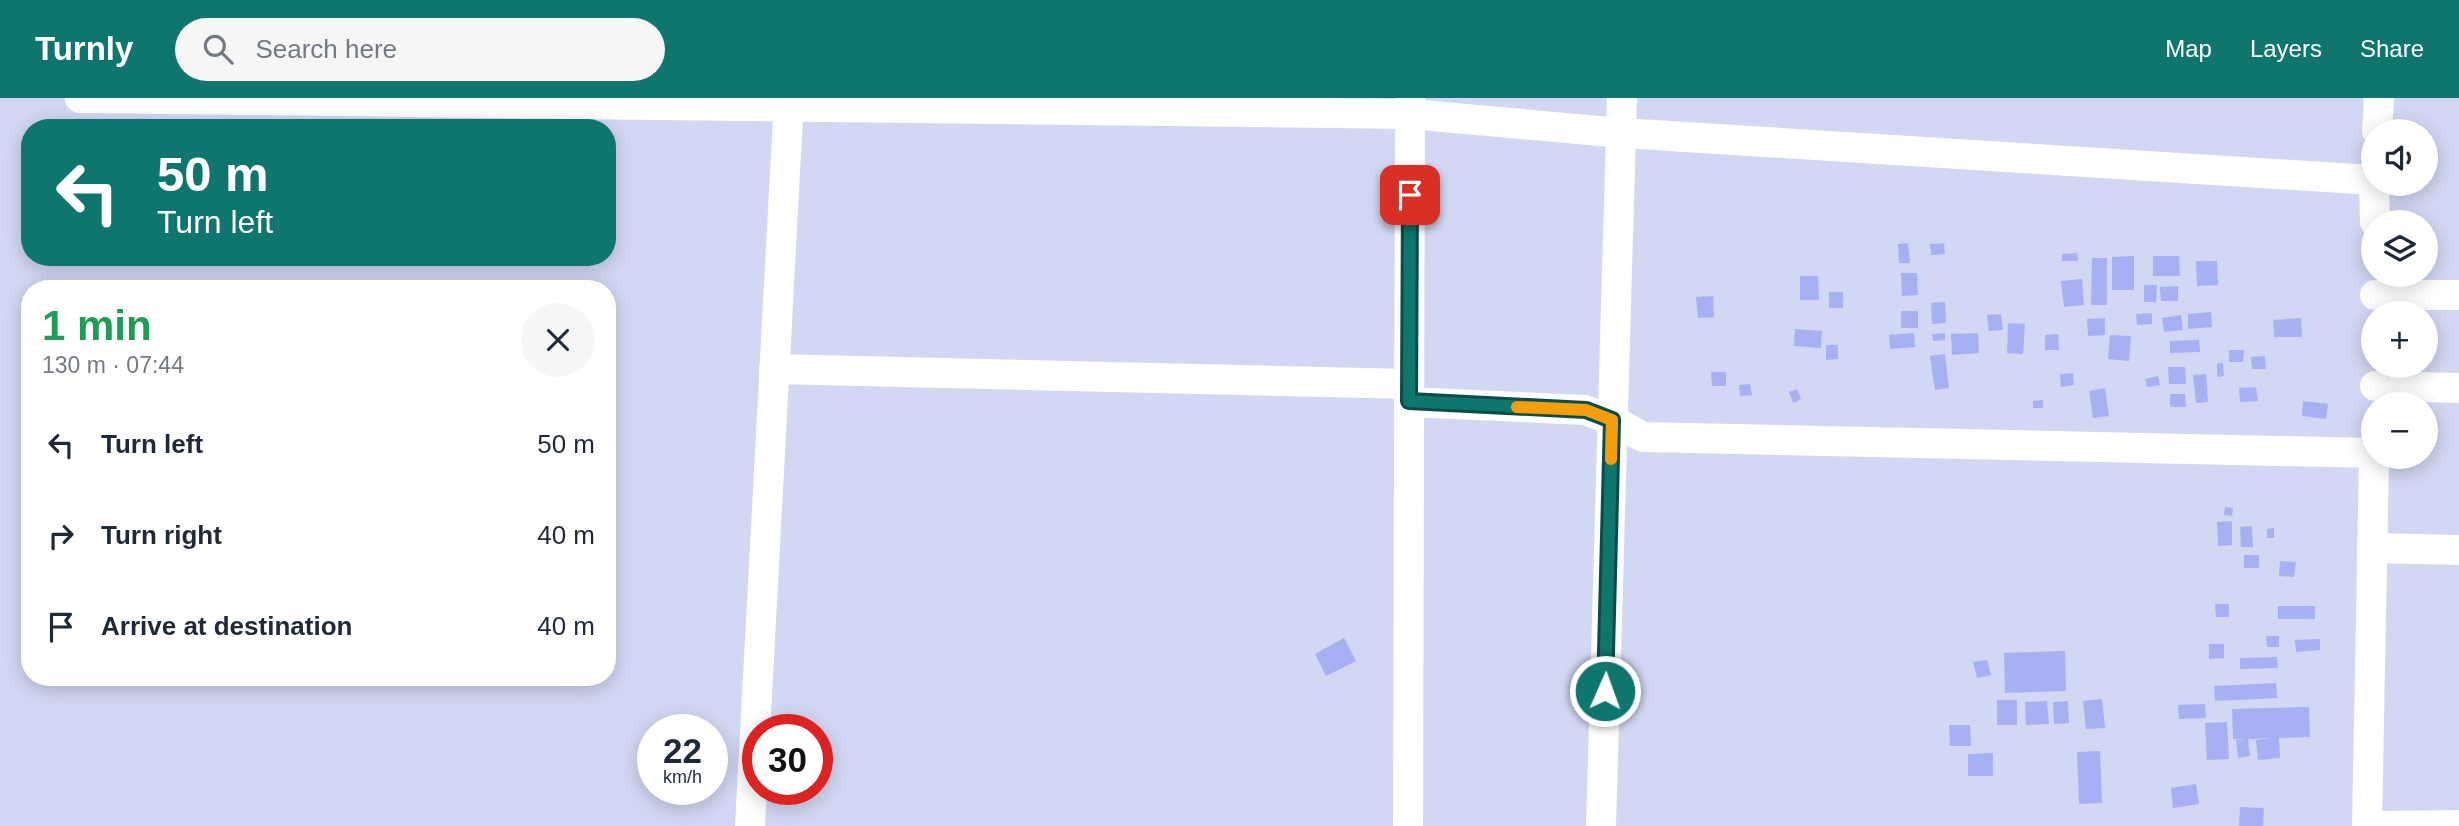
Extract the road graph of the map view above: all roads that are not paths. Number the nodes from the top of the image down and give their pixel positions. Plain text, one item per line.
1 (80, 98) edge
2 (1622, 98) edge
3 (2378, 98) edge
4 (211, 99) edge
5 (789, 102) edge
6 (1082, 104) edge
7 (1410, 106) edge
8 (2377, 119) edge
9 (1622, 133) junction
10 (2361, 181) edge
11 (2375, 294) edge
12 (2459, 295) edge
13 (774, 369) junction
14 (2375, 385) edge
15 (2459, 388) edge
16 (1409, 393) junction
17 (1612, 420) junction
18 (2361, 455) edge
19 (2374, 469) edge
20 (2372, 548) junction
21 (2459, 550) edge
22 (2459, 825) edge
23 (750, 826) edge
24 (1408, 826) edge
25 (1601, 826) edge
26 (2367, 826) edge
27 (2379, 826) edge

1 - 4 street
2 - 9 street
3 - 8 street
4 - 5 street
5 - 6 street
5 - 13 street
6 - 7 street
7 - 9 street
7 - 16 street
9 - 10 street
9 - 17 street
11 - 12 street
13 - 16 street
13 - 23 street
14 - 15 street
16 - 17 street
16 - 24 street
17 - 18 street
17 - 25 street
19 - 20 street
20 - 21 street
20 - 26 street
22 - 27 street

